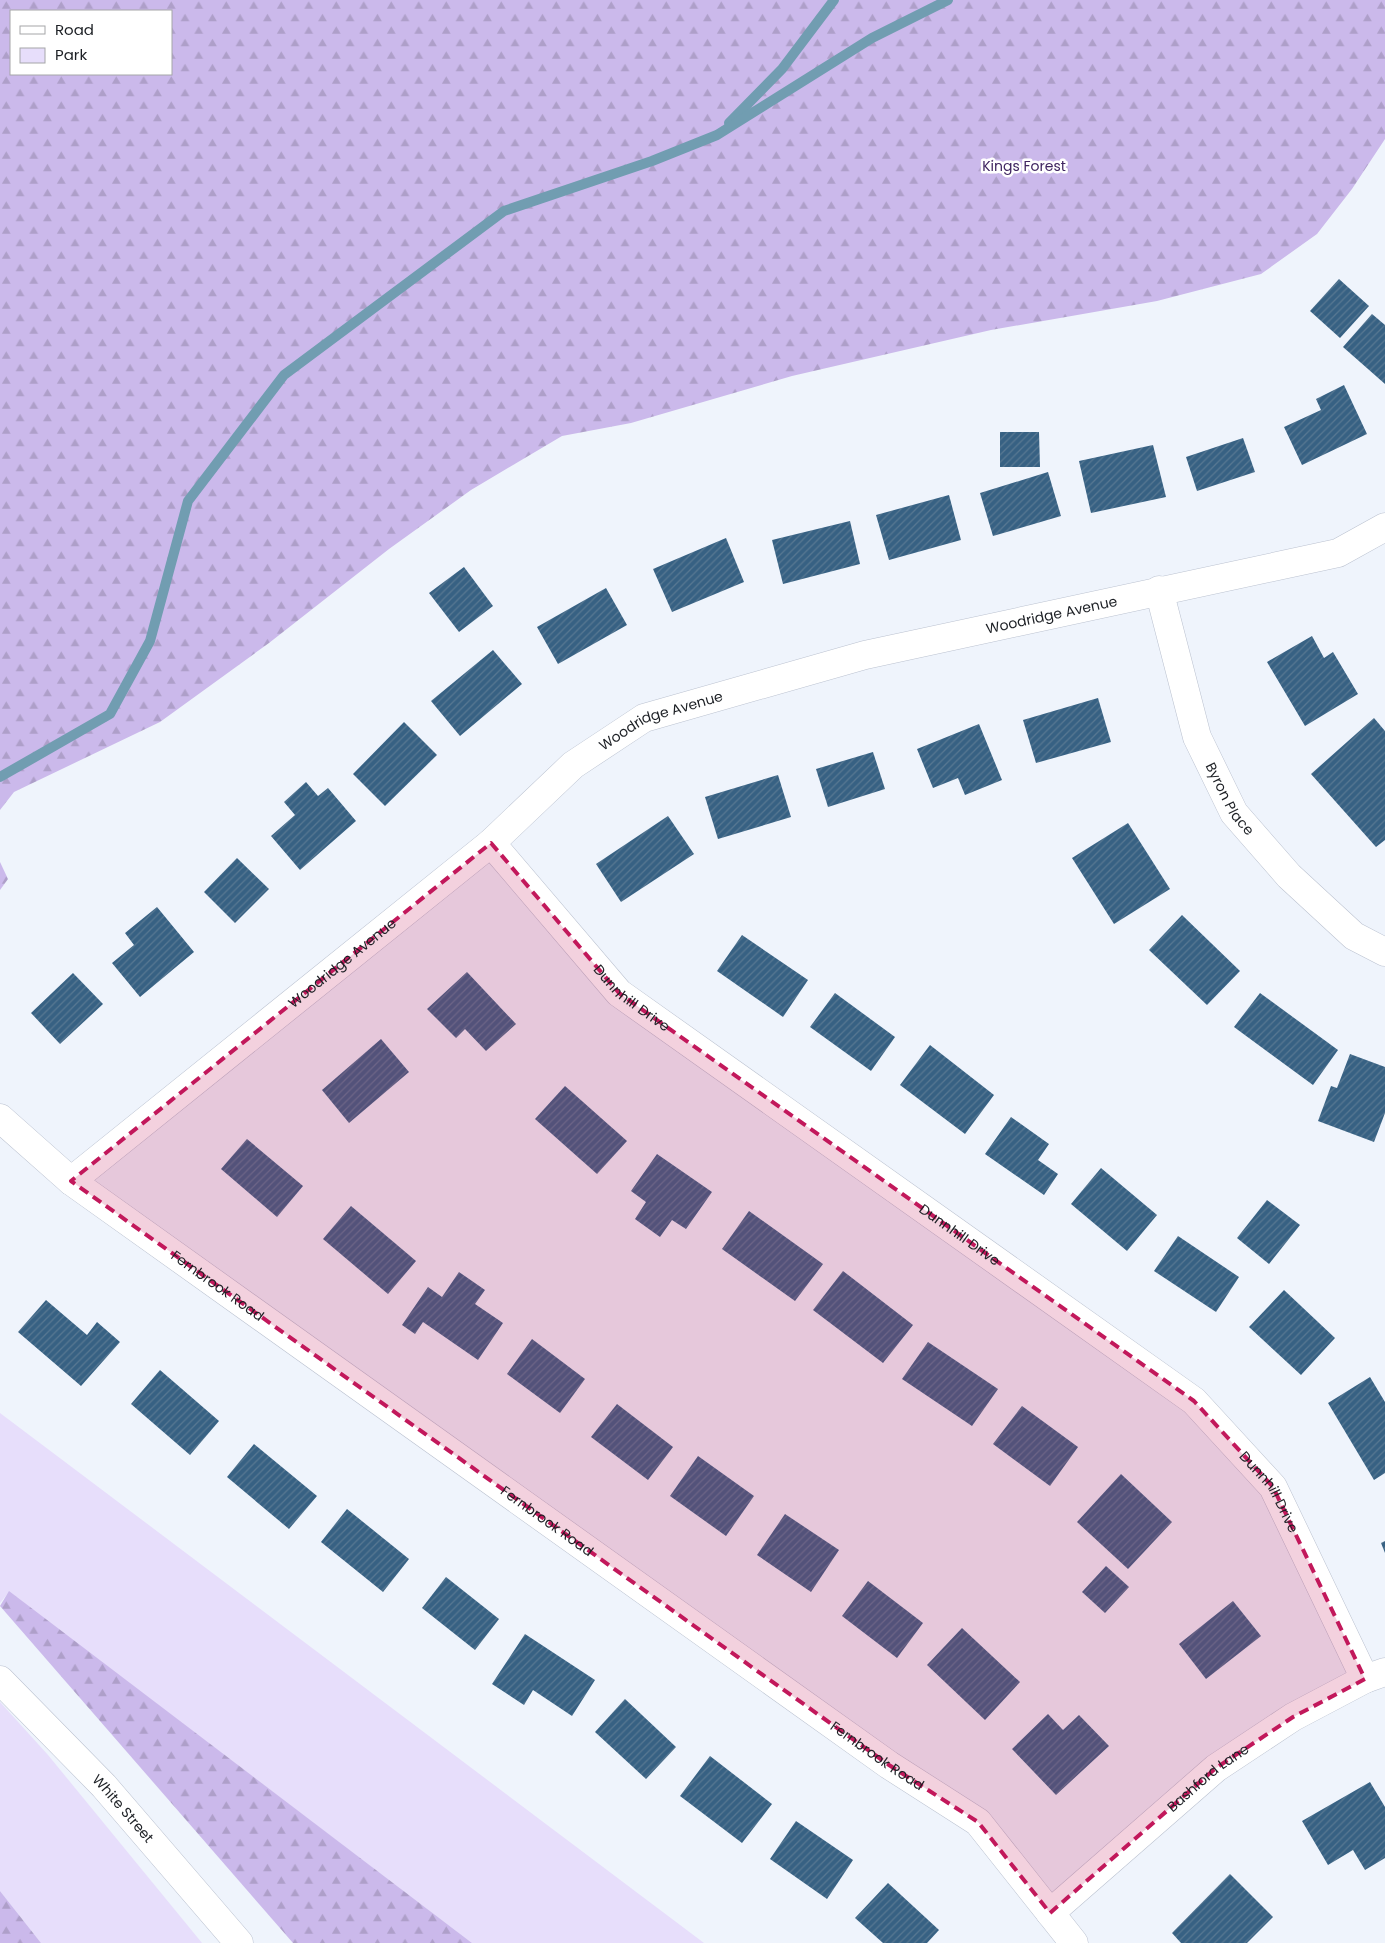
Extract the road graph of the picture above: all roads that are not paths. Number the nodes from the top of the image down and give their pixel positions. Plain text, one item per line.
1 (1385, 527) edge
2 (1159, 590) junction
3 (490, 843) junction
4 (1385, 952) edge
5 (0, 1118) edge
6 (71, 1181) junction
7 (1375, 1675) edge
8 (0, 1680) edge
9 (1050, 1913) junction
10 (239, 1943) edge
11 (1074, 1943) edge

1 - 2 street, Woodridge Avenue
2 - 3 street, Woodridge Avenue
2 - 4 street, Byron Place
3 - 6 street, Woodridge Avenue
3 - 7 street, Dunnhill Drive
5 - 6 street, Fernbrook Road
6 - 9 street, Fernbrook Road
7 - 9 street, Bashford Lane
8 - 10 street, White Street
9 - 11 street, Fernbrook Road

